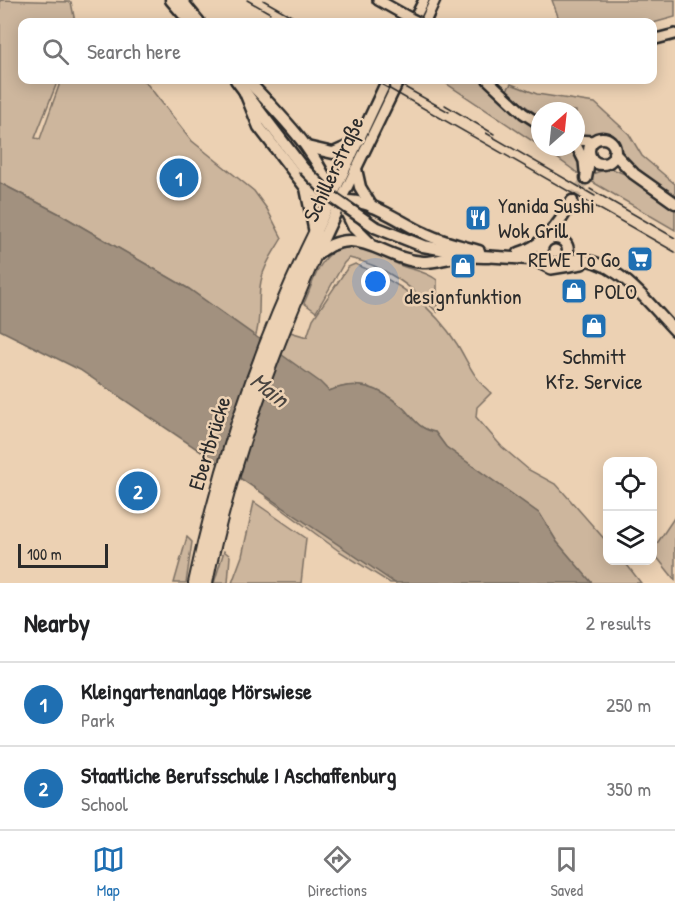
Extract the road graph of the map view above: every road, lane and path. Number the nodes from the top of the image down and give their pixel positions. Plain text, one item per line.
1 (171, 0) edge
2 (181, 0) edge
3 (378, 0) edge
4 (424, 0) edge
5 (435, 0) edge
6 (187, 18) edge
7 (196, 18) edge
8 (408, 18) edge
9 (415, 18) edge
10 (427, 18) edge
11 (675, 34) edge
12 (657, 39) edge
13 (385, 84) edge
14 (397, 84) edge
15 (492, 84) edge
16 (246, 85) edge
17 (531, 118) edge
18 (585, 141) edge
19 (593, 141) junction
20 (358, 142) junction
21 (307, 147) junction
22 (585, 150) edge
23 (614, 153) junction
24 (590, 155) junction
25 (582, 156) edge
26 (603, 163) junction
27 (356, 169) junction
28 (634, 174) junction
29 (584, 176) tunnel mouth
30 (306, 188) junction
31 (337, 198) junction
32 (675, 203) edge
33 (373, 208) junction
34 (315, 233) junction
35 (374, 246) junction
36 (562, 248) junction
37 (519, 253) junction
38 (484, 254) junction
39 (544, 255) junction
40 (314, 257) junction
41 (530, 259) junction
42 (590, 261) junction
43 (301, 273) junction
44 (675, 331) edge
45 (204, 565) junction
46 (195, 583) edge
47 (206, 583) edge

1 - 6 main road
2 - 7 main road
3 - 8 main road
4 - 9 main road
5 - 10 main road
11 - 12 main road
13 - 20 main road, Schillerstraße
14 - 27 main road, Schillerstraße
15 - 17 main road
16 - 21 main road
16 - 30 main road
16 - 38 main road, bridge
18 - 19 main road
19 - 23 main road
19 - 24 main road
20 - 21 main road
20 - 31 main road, Schillerstraße
21 - 31 main road
22 - 24 main road
23 - 26 main road
23 - 28 main road
24 - 26 main road
24 - 26 main road
25 - 29 main road
26 - 28 main road
27 - 31 main road, Schillerstraße
27 - 33 main road
28 - 32 main road
30 - 31 main road
30 - 34 main road
31 - 33 main road
31 - 34 main road, Schillerstraße
31 - 35 main road
31 - 40 main road, Schillerstraße
33 - 38 main road
34 - 43 highway, Schillerstraße
35 - 38 main road
35 - 40 main road
36 - 37 main road
36 - 39 main road
36 - 39 main road
36 - 42 main road
37 - 38 main road
37 - 39 main road
38 - 41 main road
39 - 41 main road
40 - 43 highway, Schillerstraße
41 - 42 main road
42 - 44 main road
43 - 45 highway, Ebertbrücke
45 - 46 highway
45 - 47 highway

